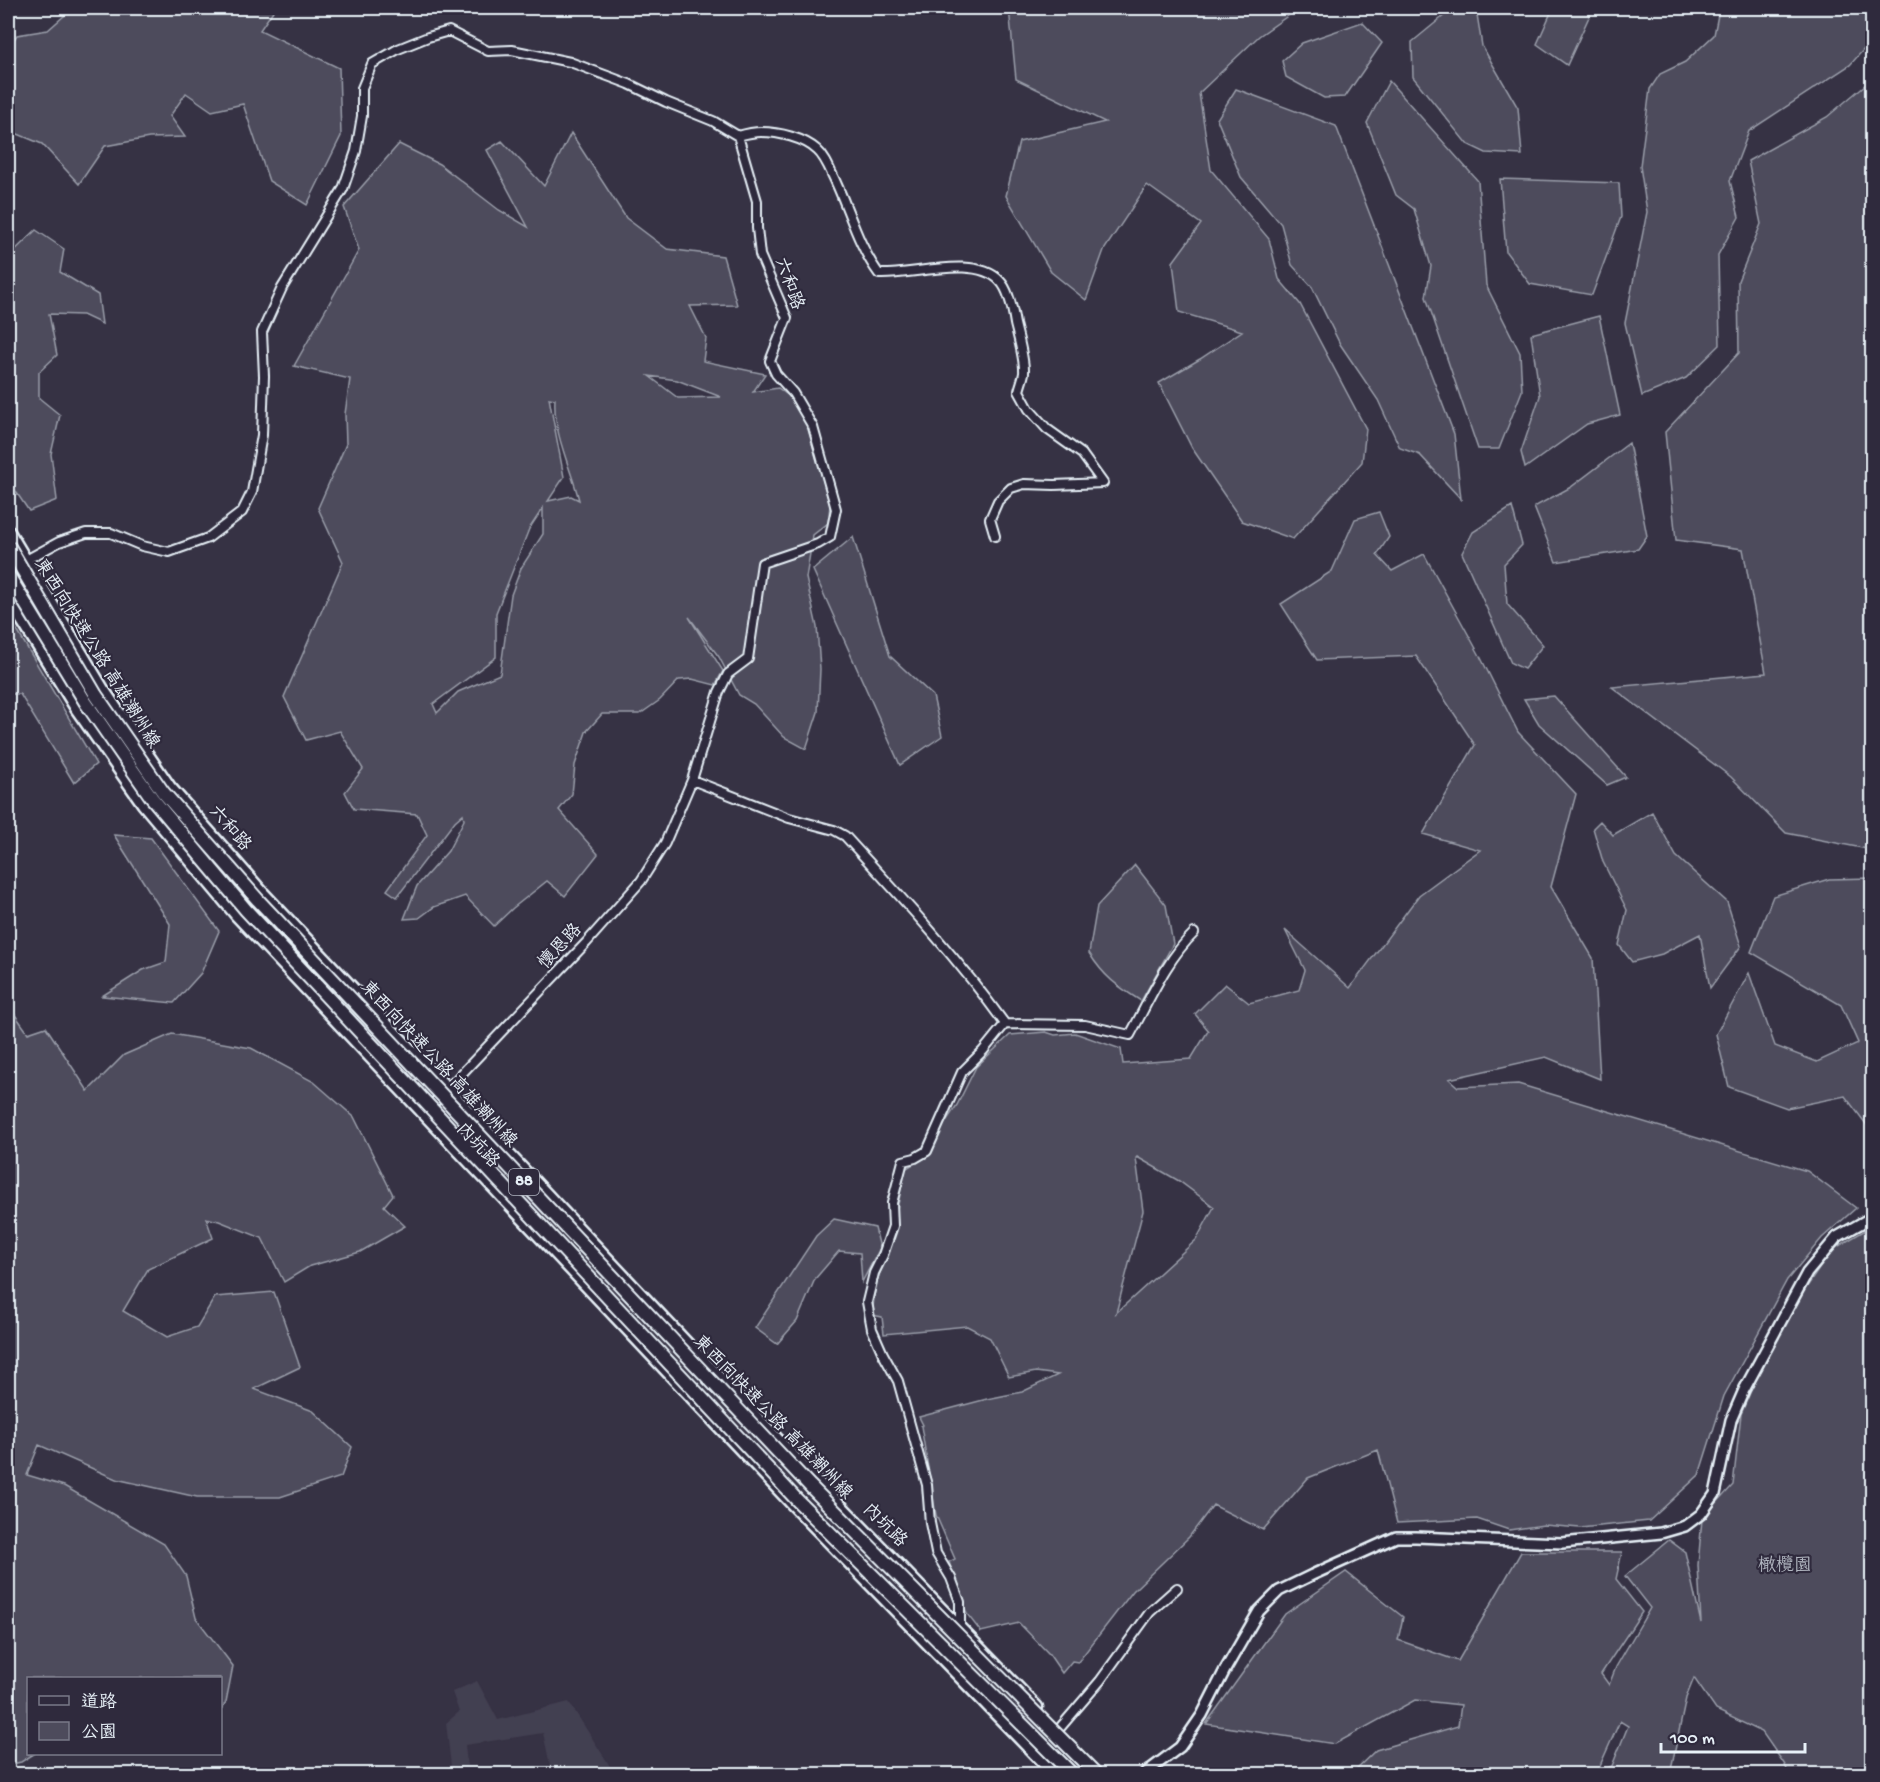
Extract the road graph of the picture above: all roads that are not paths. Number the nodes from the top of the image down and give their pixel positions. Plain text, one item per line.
1 (738, 136) junction
2 (8, 530) edge
3 (994, 536) dead end
4 (8, 545) edge
5 (8, 559) edge
6 (26, 560) junction
7 (8, 575) edge
8 (8, 598) edge
9 (692, 780) junction
10 (1194, 933) dead end
11 (1005, 1024) junction
12 (447, 1089) junction
13 (423, 1114) junction
14 (1872, 1217) edge
15 (1177, 1588) dead end
16 (960, 1626) junction
17 (1059, 1729) junction
18 (1054, 1774) edge
19 (1072, 1774) edge
20 (1096, 1774) edge
21 (1102, 1774) edge
22 (1144, 1774) edge

1 - 3 street
1 - 6 street
1 - 9 street, 六和路
2 - 6 main road, 六和路
4 - 20 highway, 東西向快速公路 高雄潮州線 / 88, bridge
5 - 6 street
6 - 12 main road, 六和路
7 - 19 highway, 東西向快速公路 高雄潮州線 / 88, bridge
8 - 13 main road
9 - 11 street
9 - 12 street, 懷恩路
10 - 11 street
11 - 16 street
12 - 13 street, 懷恩路
12 - 16 main road, 內坑路
13 - 18 main road, 內坑路
14 - 22 street
15 - 17 street
16 - 17 main road, 內坑路
17 - 21 main road, 內坑路

